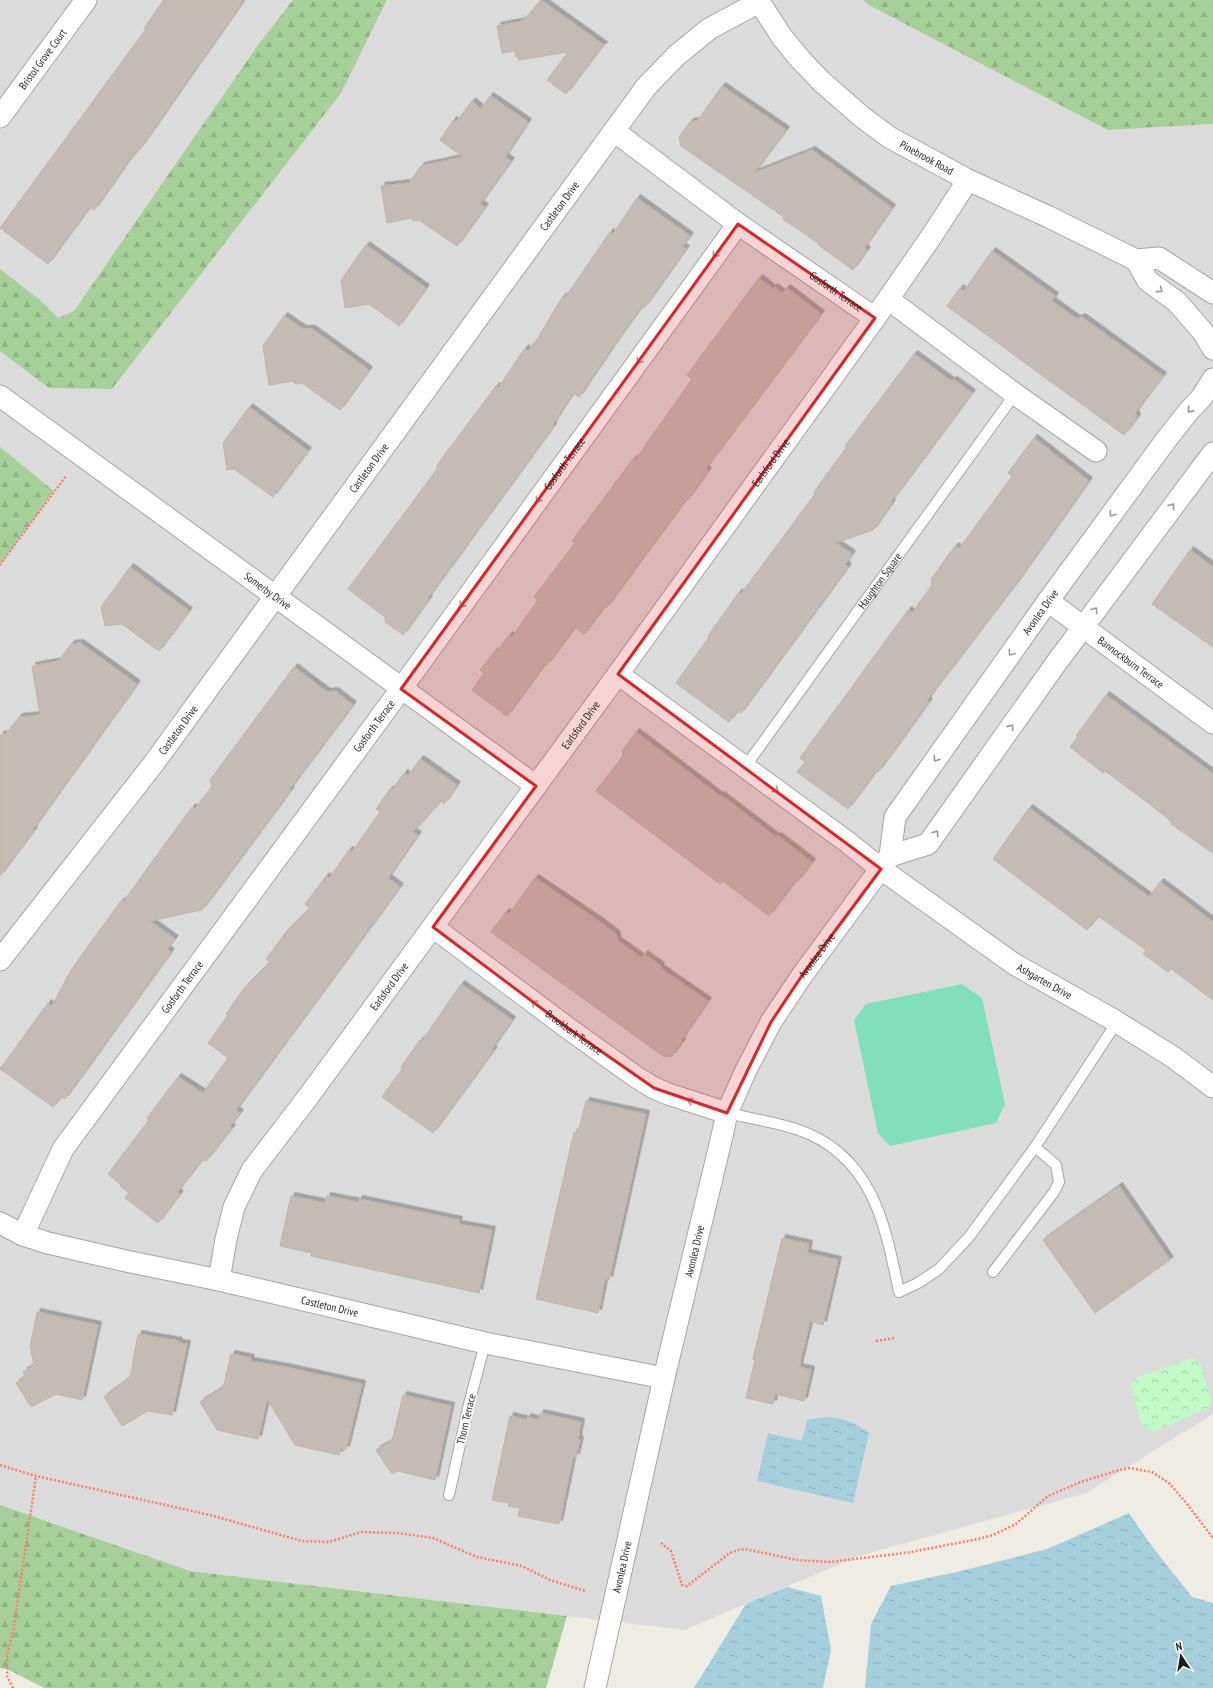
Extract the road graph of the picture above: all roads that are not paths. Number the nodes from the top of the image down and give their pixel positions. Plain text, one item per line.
1 (86, 0) edge
2 (759, 1) edge
3 (0, 117) edge
4 (614, 131) junction
5 (968, 180) junction
6 (738, 224) junction
7 (1136, 260) junction
8 (1213, 294) edge
9 (888, 299) junction
10 (874, 318) junction
11 (1213, 349) edge
12 (1213, 379) edge
13 (1015, 394) junction
14 (0, 396) edge
15 (1096, 451) dead end
16 (1213, 453) edge
17 (276, 596) junction
18 (1048, 601) junction
19 (1083, 627) junction
20 (618, 674) junction
21 (401, 688) junction
22 (1213, 723) edge
23 (745, 767) junction
24 (536, 786) junction
25 (886, 862) junction
26 (433, 927) junction
27 (0, 960) edge
28 (1117, 1022) junction
29 (1213, 1087) edge
30 (728, 1113) junction
31 (1035, 1147) junction
32 (0, 1223) edge
33 (23, 1235) junction
34 (993, 1272) dead end
35 (219, 1280) junction
36 (485, 1343) junction
37 (664, 1378) junction
38 (449, 1495) dead end
39 (595, 1688) edge

1 - 3 street, Bristol Grove Court
2 - 4 street, Castleton Drive
2 - 5 street, Pinebrook Road
4 - 6 street, Gosforth Terrace
4 - 17 street, Castleton Drive
5 - 7 street, Pinebrook Road
5 - 9 street, Earlsford Drive
6 - 10 street, Gosforth Terrace
6 -> 21 street, Gosforth Terrace
7 - 8 street
7 -> 11 street
9 - 10 street, Earlsford Drive
9 - 13 street
10 - 20 street, Earlsford Drive
12 -> 18 street, Avonlea Drive
13 - 15 street
13 - 23 lane, Haughton Square
14 - 17 street, Somerby Drive
19 -> 16 street
17 - 21 street, Somerby Drive
17 - 27 street, Castleton Drive
18 - 19 street, Bannockburn Terrace
18 -> 25 street, Avonlea Drive
19 - 22 street, Bannockburn Terrace
25 -> 19 street
20 - 23 street
20 - 24 street, Earlsford Drive
21 - 24 street, Somerby Drive
21 - 33 street, Gosforth Terrace
23 -> 25 street
24 - 26 street, Earlsford Drive
25 - 28 street, Ashgarten Drive
25 - 30 street, Avonlea Drive
30 -> 26 street, Brookbark Terrace
26 - 35 street, Earlsford Drive
28 - 29 street, Ashgarten Drive
28 - 31 lane
30 - 31 lane
30 - 37 street, Avonlea Drive
31 - 34 lane
32 - 33 street, Castleton Drive
33 - 35 street, Castleton Drive
35 - 36 street, Castleton Drive
36 - 37 street, Castleton Drive
36 - 38 lane, Thorn Terrace
37 - 39 street, Avonlea Drive

